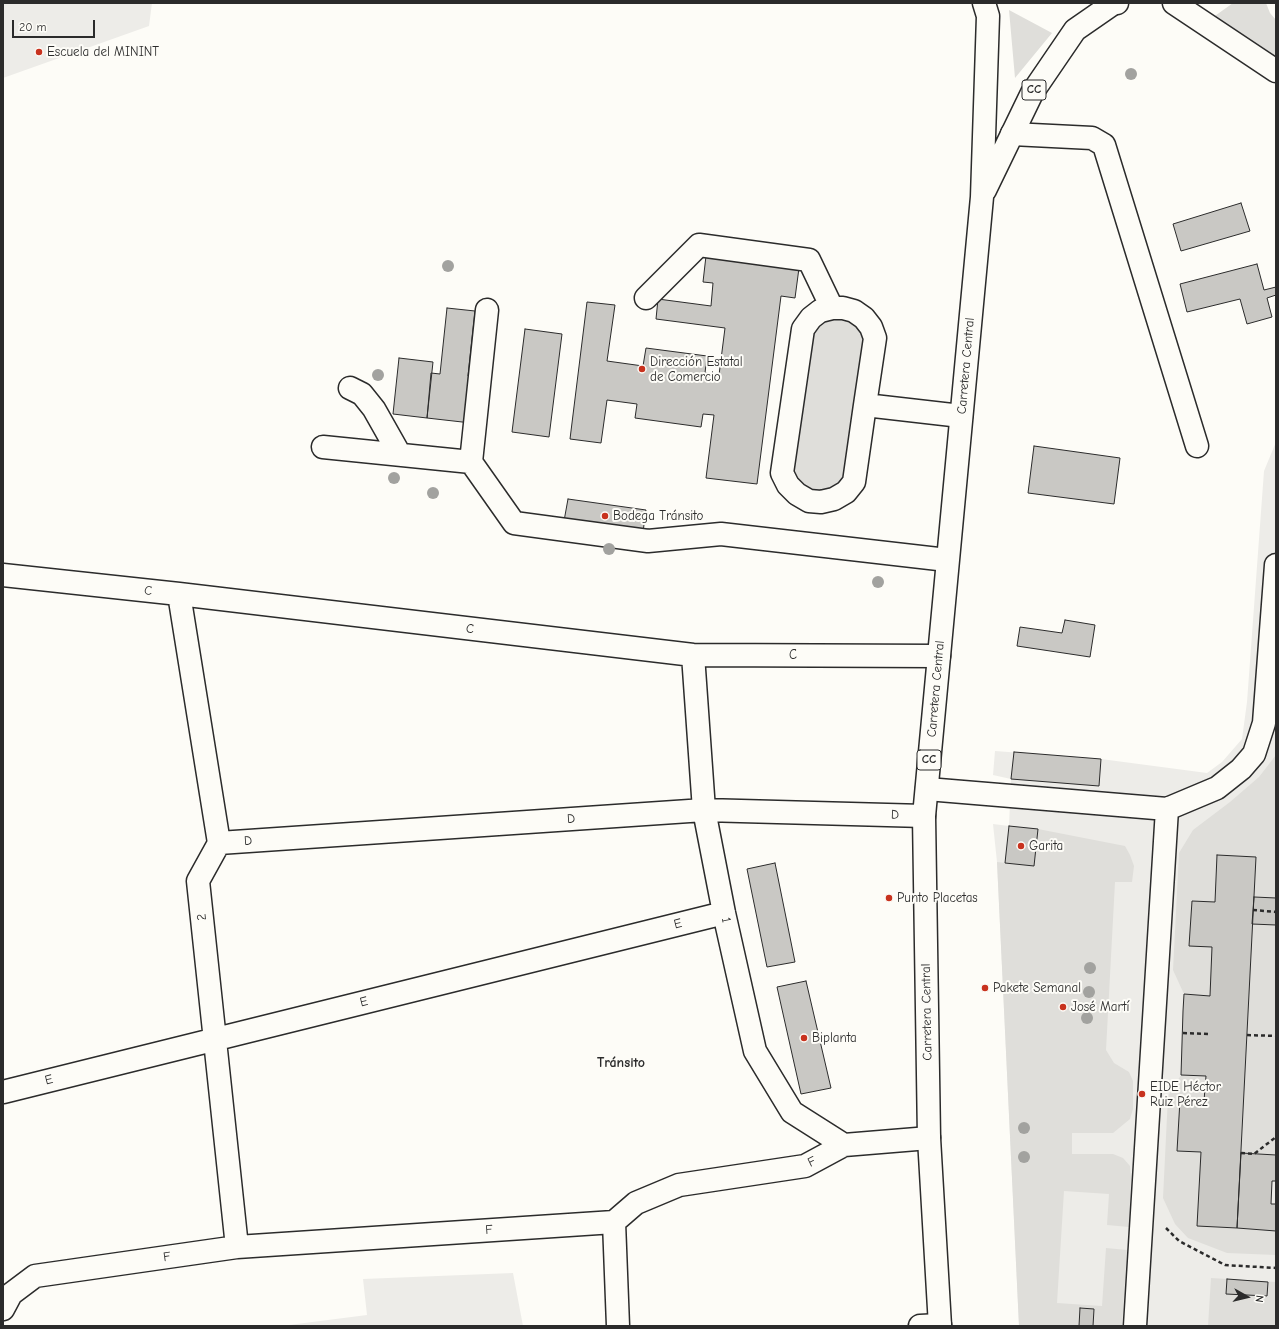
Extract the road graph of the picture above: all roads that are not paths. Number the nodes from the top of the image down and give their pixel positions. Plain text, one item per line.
1 (984, 3) edge
2 (1113, 3) edge
3 (1117, 3) edge
4 (1174, 3) edge
5 (1276, 71) edge
6 (1012, 134) junction
7 (982, 197) junction
8 (646, 298) dead end
9 (832, 308) junction
10 (487, 310) dead end
11 (350, 388) dead end
12 (865, 405) junction
13 (961, 416) junction
14 (1197, 446) dead end
15 (324, 447) dead end
16 (400, 455) junction
17 (471, 462) junction
18 (947, 560) junction
19 (1276, 565) edge
20 (3, 575) edge
21 (179, 594) junction
22 (693, 655) junction
23 (939, 656) junction
24 (926, 789) junction
25 (1167, 809) junction
26 (704, 810) junction
27 (924, 816) junction
28 (218, 843) junction
29 (724, 913) junction
30 (215, 1039) junction
31 (3, 1092) edge
32 (929, 1138) junction
33 (844, 1145) junction
34 (614, 1222) junction
35 (237, 1247) junction
36 (3, 1309) edge
37 (618, 1326) edge
38 (933, 1326) edge
39 (1135, 1326) edge

1 - 7 main road, Carretera Central / CC
2 - 3 main road, CC
2 - 6 main road, Carretera Central / CC
4 - 5 main road
6 - 7 main road, Carretera Central / CC
6 - 14 main road
7 - 13 main road, Carretera Central / CC
8 - 9 main road
9 - 12 main road
9 - 12 main road
10 - 17 main road
11 - 16 main road
12 - 13 main road
13 - 18 main road, Carretera Central / CC
15 - 16 main road
16 - 17 main road
17 - 18 main road
18 - 23 main road, Carretera Central / CC
19 - 25 main road
20 - 21 main road, C
21 - 22 main road, C
21 - 28 main road
22 - 23 main road, C
22 - 26 main road, 1
23 - 24 main road, Carretera Central / CC
24 - 25 main road
24 - 27 main road, Carretera Central / CC
25 - 39 main road
26 - 27 main road, D
26 - 28 main road, D
26 - 29 main road, 1
27 - 32 main road, Carretera Central / CC
28 - 30 main road, 2
29 - 30 main road, E
29 - 33 main road, 1
30 - 31 main road, E
30 - 35 main road, 2
32 - 33 main road, F
32 - 38 main road, Carretera Central / CC
33 - 34 main road, F
34 - 35 main road, F
34 - 37 main road
35 - 36 main road, F

